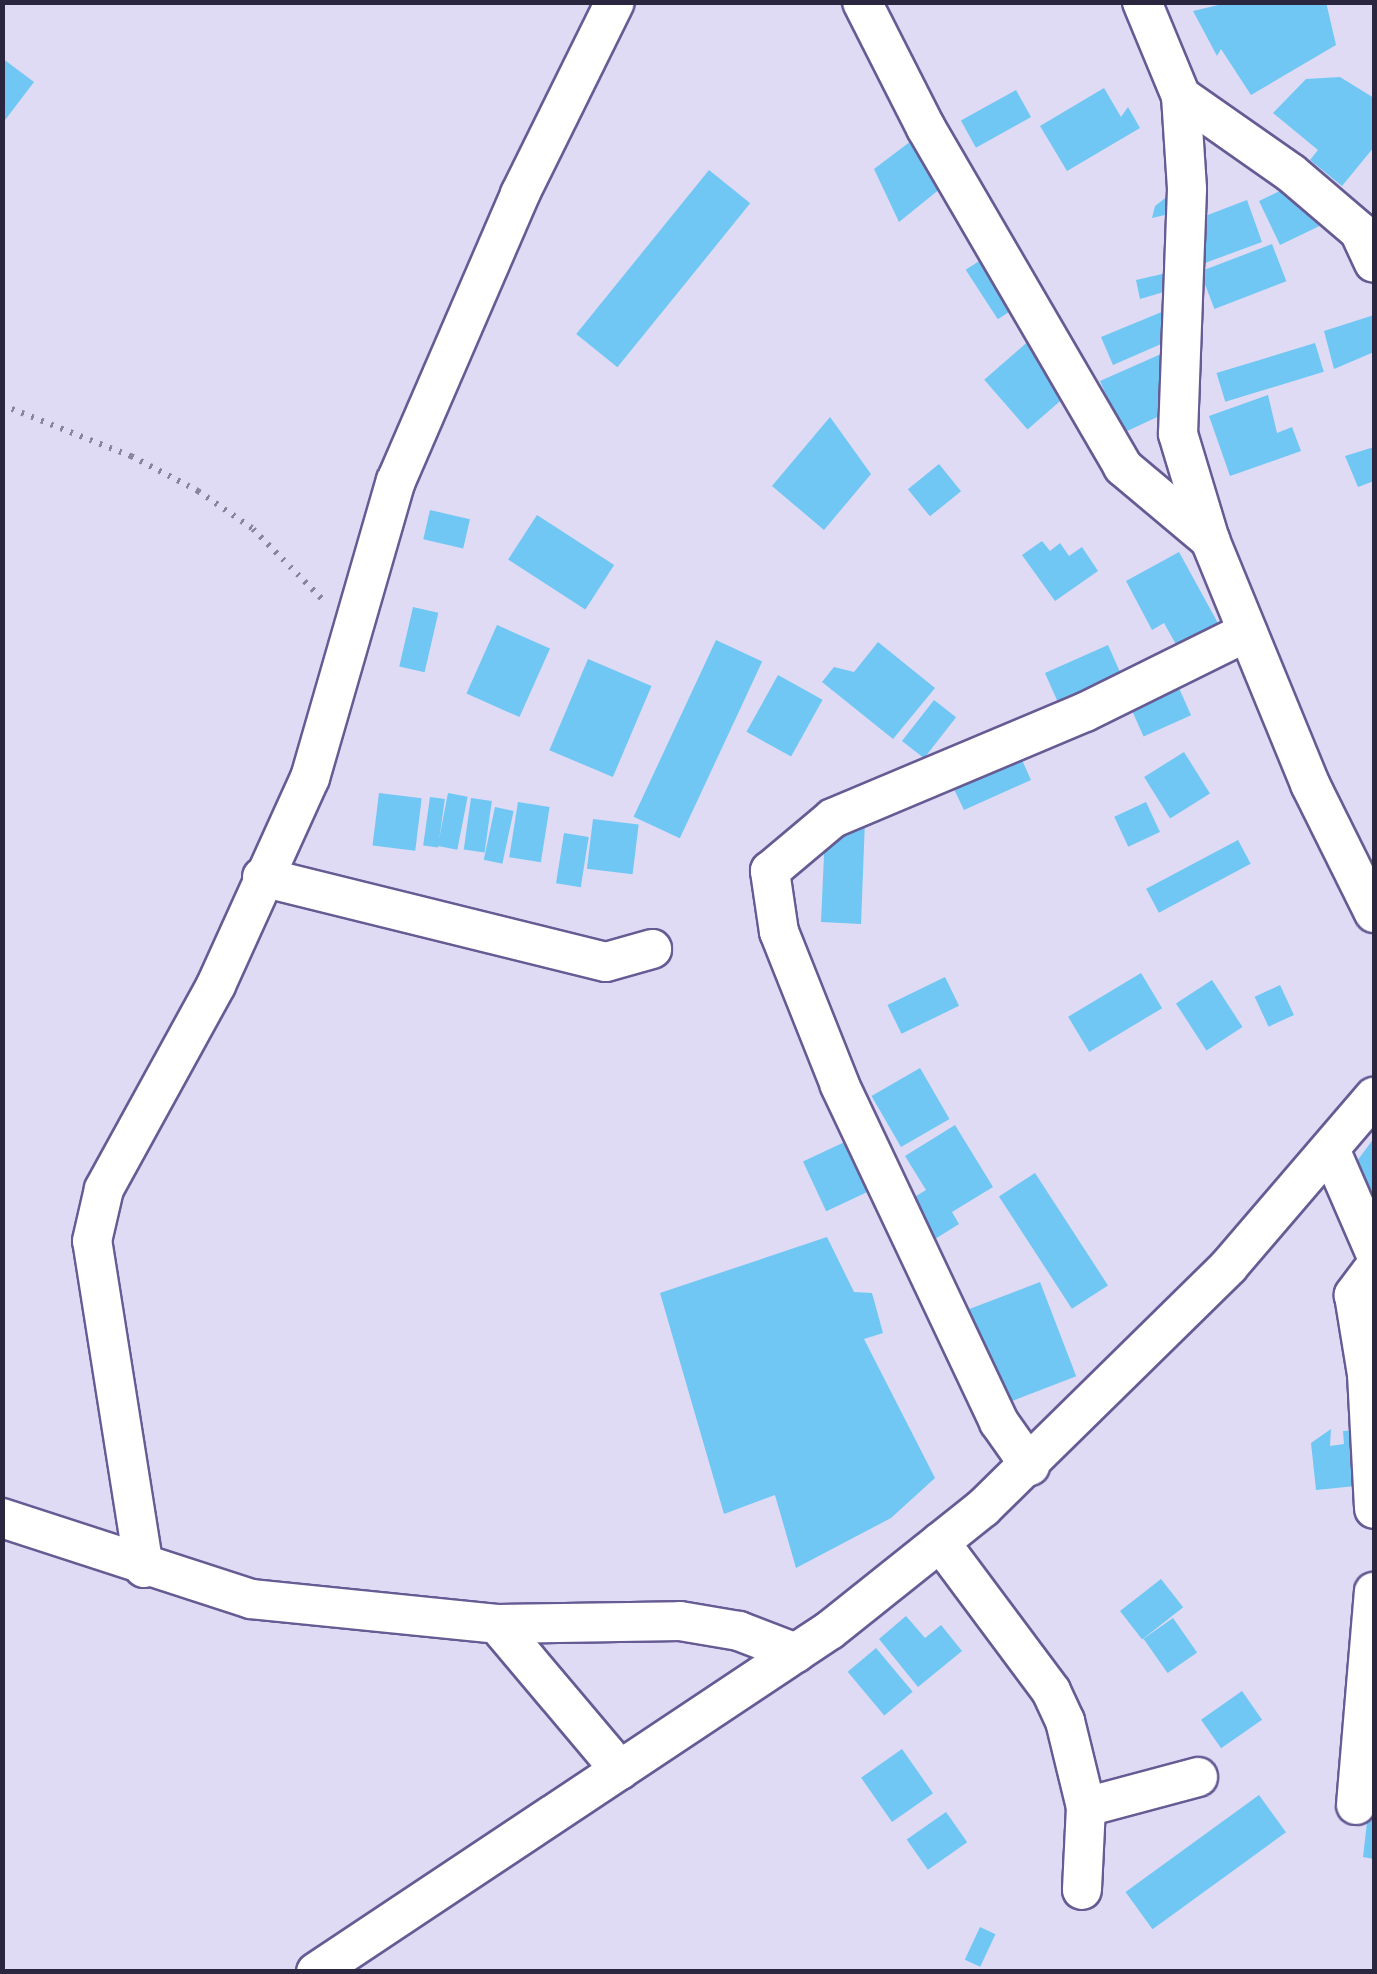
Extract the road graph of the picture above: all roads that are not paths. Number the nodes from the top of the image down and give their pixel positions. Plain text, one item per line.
1 (862, 2) edge
2 (1142, 2) edge
3 (611, 4) edge
4 (1181, 96) junction
5 (1369, 233) edge
6 (1210, 540) junction
7 (1247, 632) junction
8 (262, 877) junction
9 (1374, 913) edge
10 (652, 950) dead end
11 (1374, 1097) edge
12 (1330, 1149) junction
13 (1374, 1250) edge
14 (1374, 1268) edge
15 (1030, 1466) junction
16 (1374, 1509) edge
17 (2, 1518) edge
18 (940, 1542) junction
19 (144, 1568) junction
20 (1374, 1592) edge
21 (498, 1624) junction
22 (796, 1653) junction
23 (620, 1770) junction
24 (1198, 1776) dead end
25 (1356, 1805) dead end
26 (1086, 1808) junction
27 (1082, 1890) dead end
28 (316, 1972) edge

1 - 6 street
2 - 4 street
3 - 8 street
4 - 5 street
4 - 6 street
6 - 7 street
7 - 9 street
7 - 15 street
8 - 10 street
8 - 19 street
11 - 12 street
12 - 13 street
12 - 15 street
14 - 16 street
15 - 18 street
17 - 19 street
18 - 22 street
18 - 26 street
19 - 21 street
20 - 25 street
21 - 22 street
21 - 23 street
22 - 23 street
23 - 28 street
24 - 26 street
26 - 27 street

